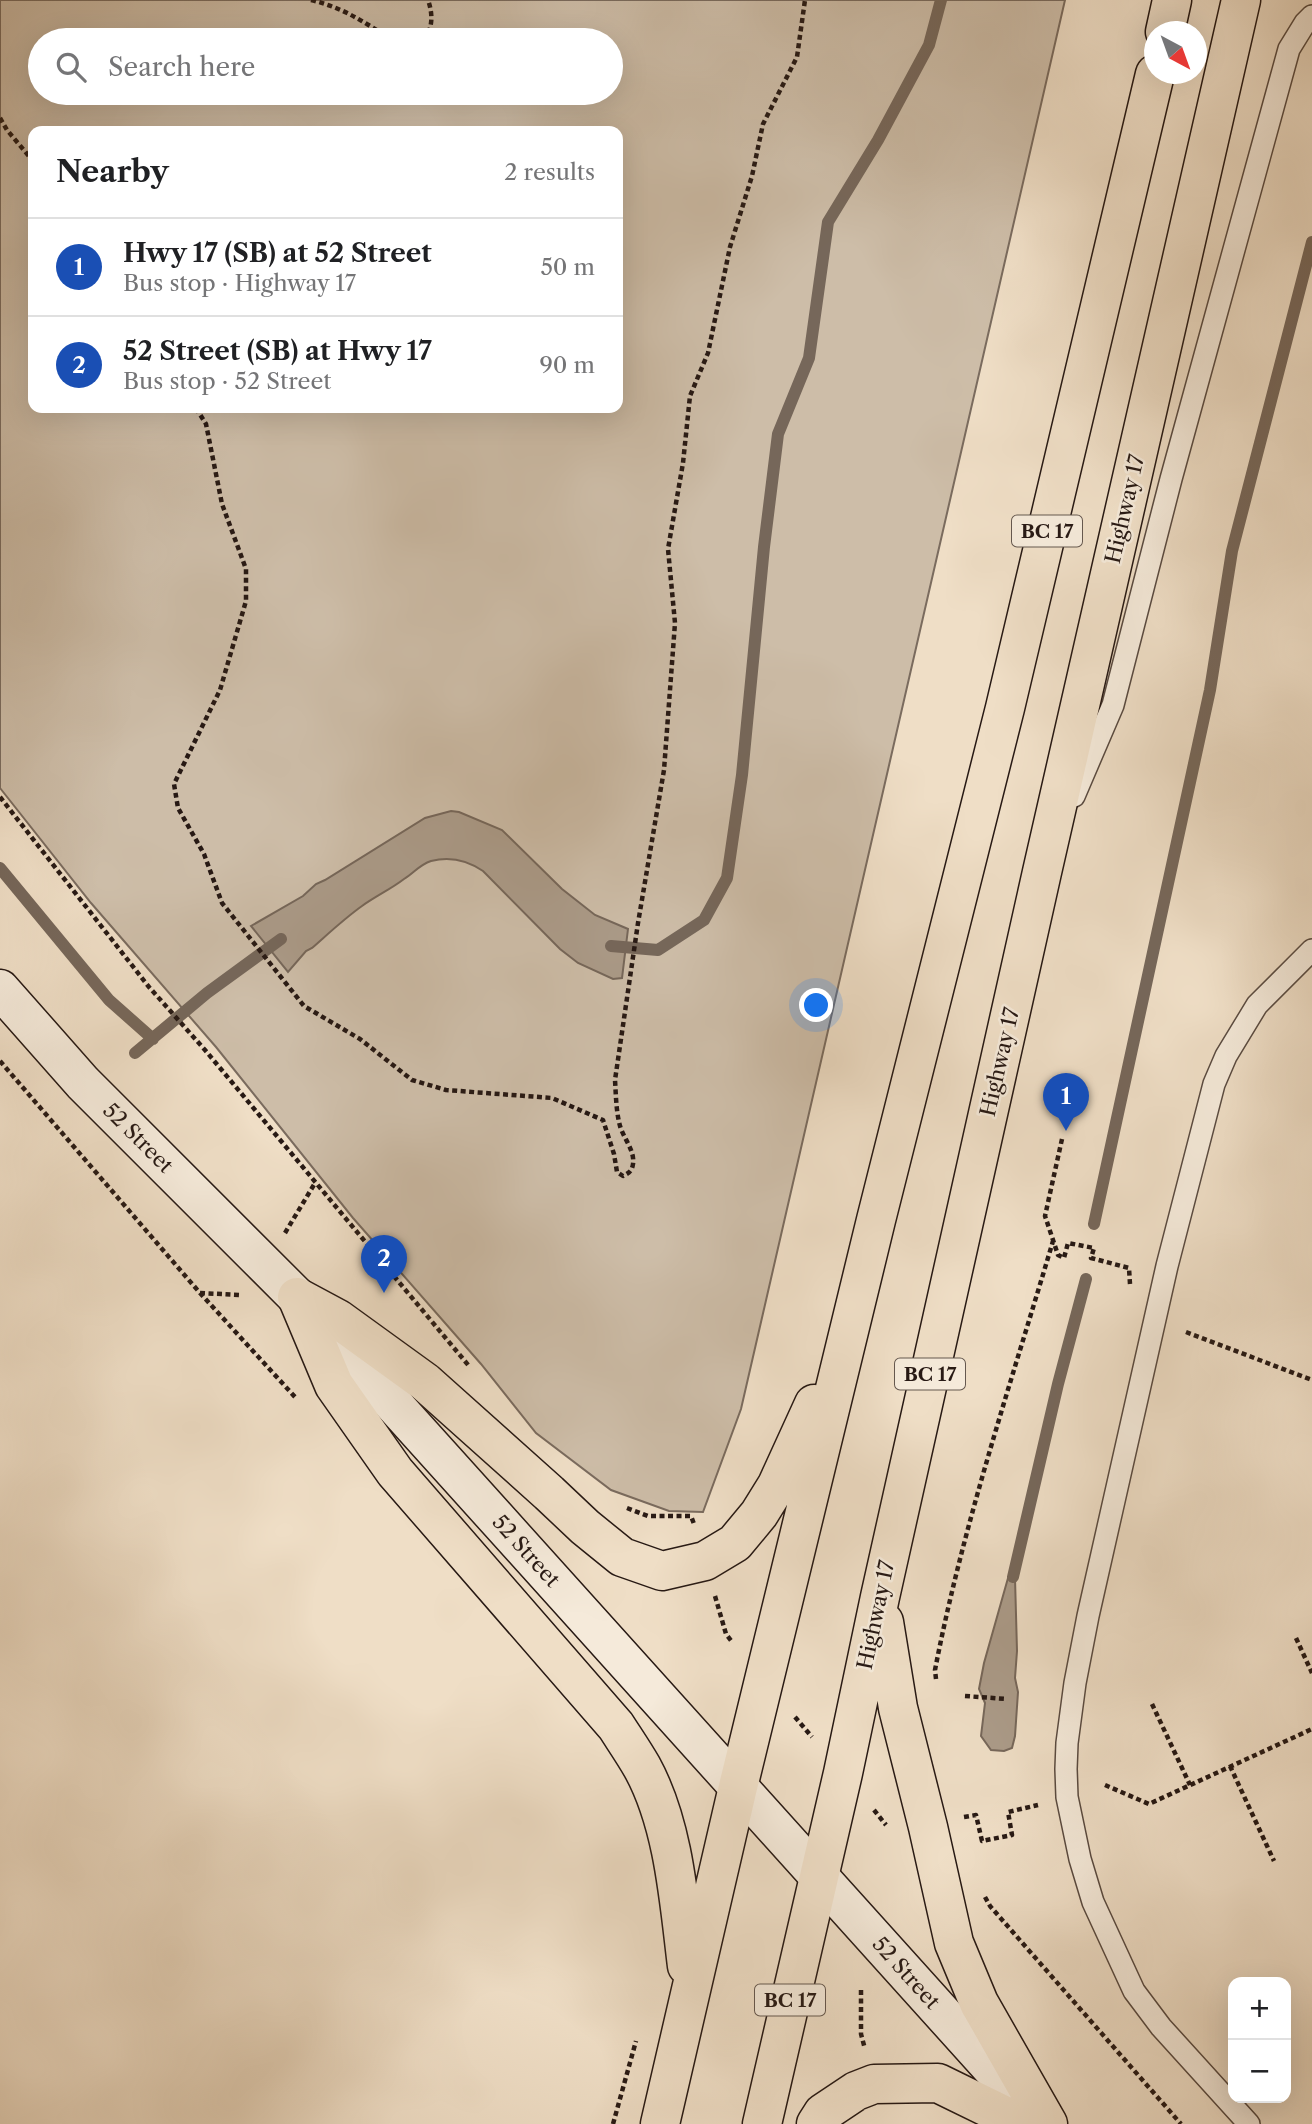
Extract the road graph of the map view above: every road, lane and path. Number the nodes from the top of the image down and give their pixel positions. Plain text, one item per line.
1 (311, 0) edge
2 (428, 0) edge
3 (805, 0) edge
4 (1172, 0) edge
5 (1241, 0) edge
6 (1312, 16) edge
7 (1167, 21) edge
8 (374, 28) edge
9 (430, 28) edge
10 (1153, 84) edge
11 (0, 118) edge
12 (28, 155) edge
13 (199, 413) edge
14 (0, 797) edge
15 (1042, 872) junction
16 (1312, 950) edge
17 (0, 989) edge
18 (0, 1061) edge
19 (1062, 1139) dead end
20 (316, 1183) junction
21 (285, 1232) dead end
22 (1053, 1241) junction
23 (1130, 1291) dead end
24 (297, 1297) junction
25 (850, 1326) junction
26 (1186, 1332) dead end
27 (475, 1372) dead end
28 (1312, 1380) edge
29 (303, 1405) dead end
30 (712, 1585) dead end
31 (880, 1597) junction
32 (726, 1634) dead end
33 (1296, 1638) dead end
34 (1312, 1673) edge
35 (936, 1684) dead end
36 (965, 1696) dead end
37 (1006, 1699) dead end
38 (1152, 1704) dead end
39 (1312, 1728) edge
40 (1230, 1766) junction
41 (1105, 1785) dead end
42 (1190, 1785) junction
43 (738, 1787) junction
44 (1044, 1804) dead end
45 (954, 1818) dead end
46 (1274, 1861) dead end
47 (818, 1875) junction
48 (984, 1895) dead end
49 (861, 1990) dead end
50 (690, 1992) junction
51 (861, 2034) dead end
52 (638, 2035) dead end
53 (613, 2124) edge
54 (660, 2124) edge
55 (762, 2124) edge
56 (816, 2124) edge
57 (1022, 2124) edge
58 (1042, 2124) edge
59 (1048, 2124) edge
60 (1181, 2124) edge
61 (1249, 2124) edge

1 - 8 path
2 - 9 path
3 - 13 path
4 - 7 highway
5 - 15 highway, Highway 17 / BC 17
6 - 15 lane
10 - 25 highway, BC 17
11 - 12 path
14 - 20 path
15 - 31 highway, Highway 17 / BC 17
16 - 61 lane
17 - 24 street, 52 Street
18 - 29 path
19 - 22 path
20 - 21 path
20 - 27 path
22 - 23 path
22 - 35 path
24 - 25 highway
24 - 43 street, 52 Street
24 - 50 highway
25 - 43 highway, BC 17
26 - 28 path
30 - 32 path
31 - 47 highway, Highway 17 / BC 17
31 - 59 highway
33 - 34 path
36 - 37 path
38 - 42 path
39 - 40 path
40 - 42 path
40 - 46 path
41 - 42 path
43 - 47 street, 52 Street
43 - 50 highway, BC 17
44 - 45 path
47 - 55 highway, Highway 17 / BC 17
47 - 58 street, 52 Street
48 - 60 path
49 - 51 path
50 - 54 highway, BC 17
52 - 53 path
56 - 57 highway

